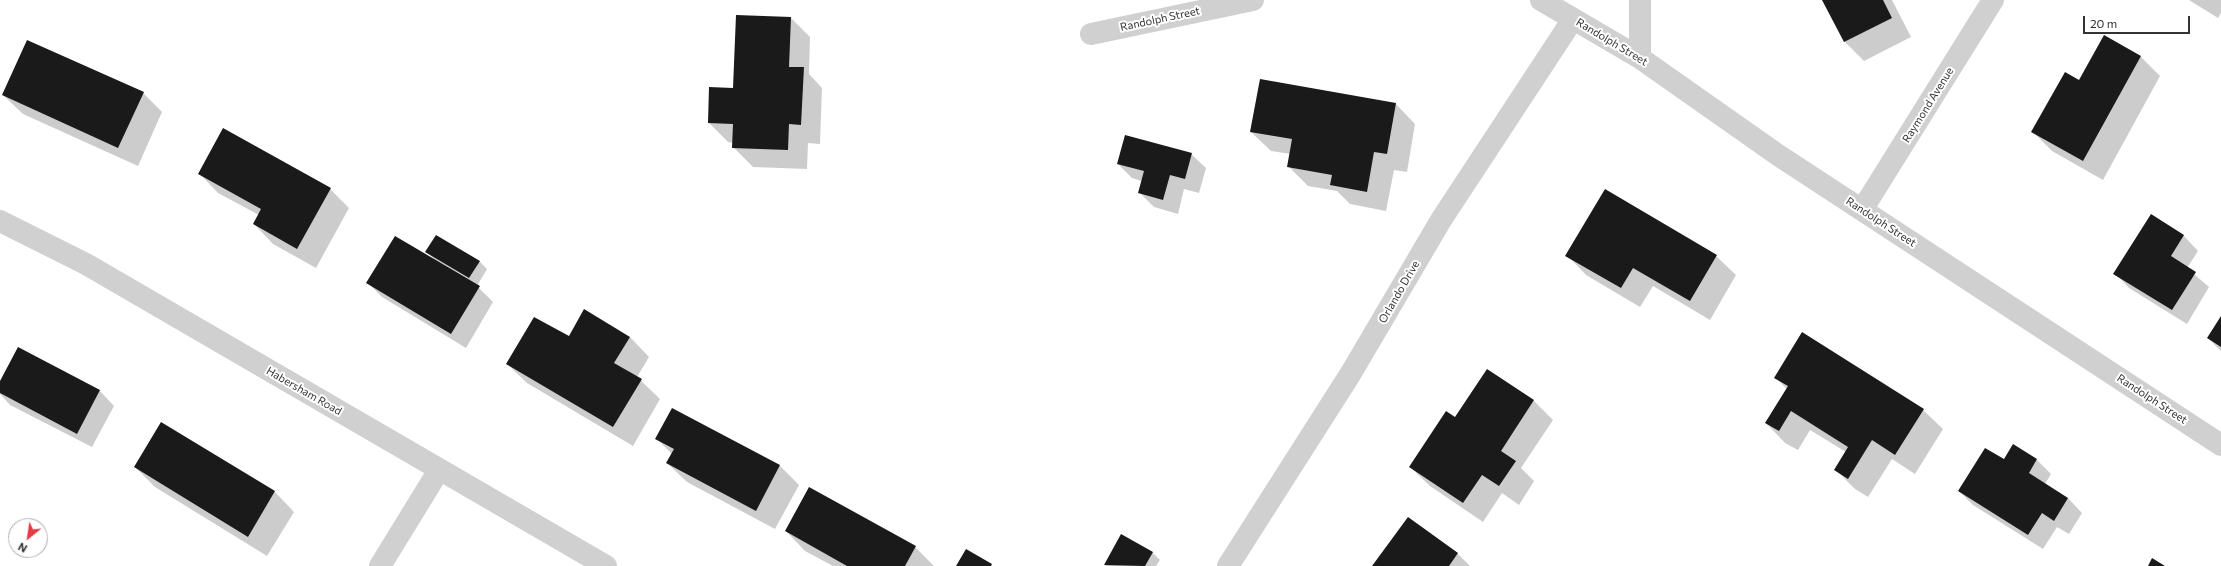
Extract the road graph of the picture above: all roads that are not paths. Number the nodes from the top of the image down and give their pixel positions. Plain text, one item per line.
1 (1253, 0) edge
2 (1541, 0) edge
3 (1640, 0) edge
4 (1994, 0) edge
5 (1573, 19) junction
6 (1091, 34) dead end
7 (1640, 58) junction
8 (1862, 210) junction
9 (0, 221) edge
10 (2221, 445) edge
11 (439, 470) junction
12 (380, 566) edge
13 (606, 566) edge
14 (1228, 566) edge

1 - 6 street, Randolph Street
2 - 5 street, Randolph Street
3 - 7 street
4 - 8 street, Raymond Avenue
5 - 7 street, Randolph Street
5 - 14 street, Orlando Drive
7 - 8 street, Randolph Street
8 - 10 street, Randolph Street
9 - 11 street, Habersham Road
11 - 12 street
11 - 13 street, Habersham Road

